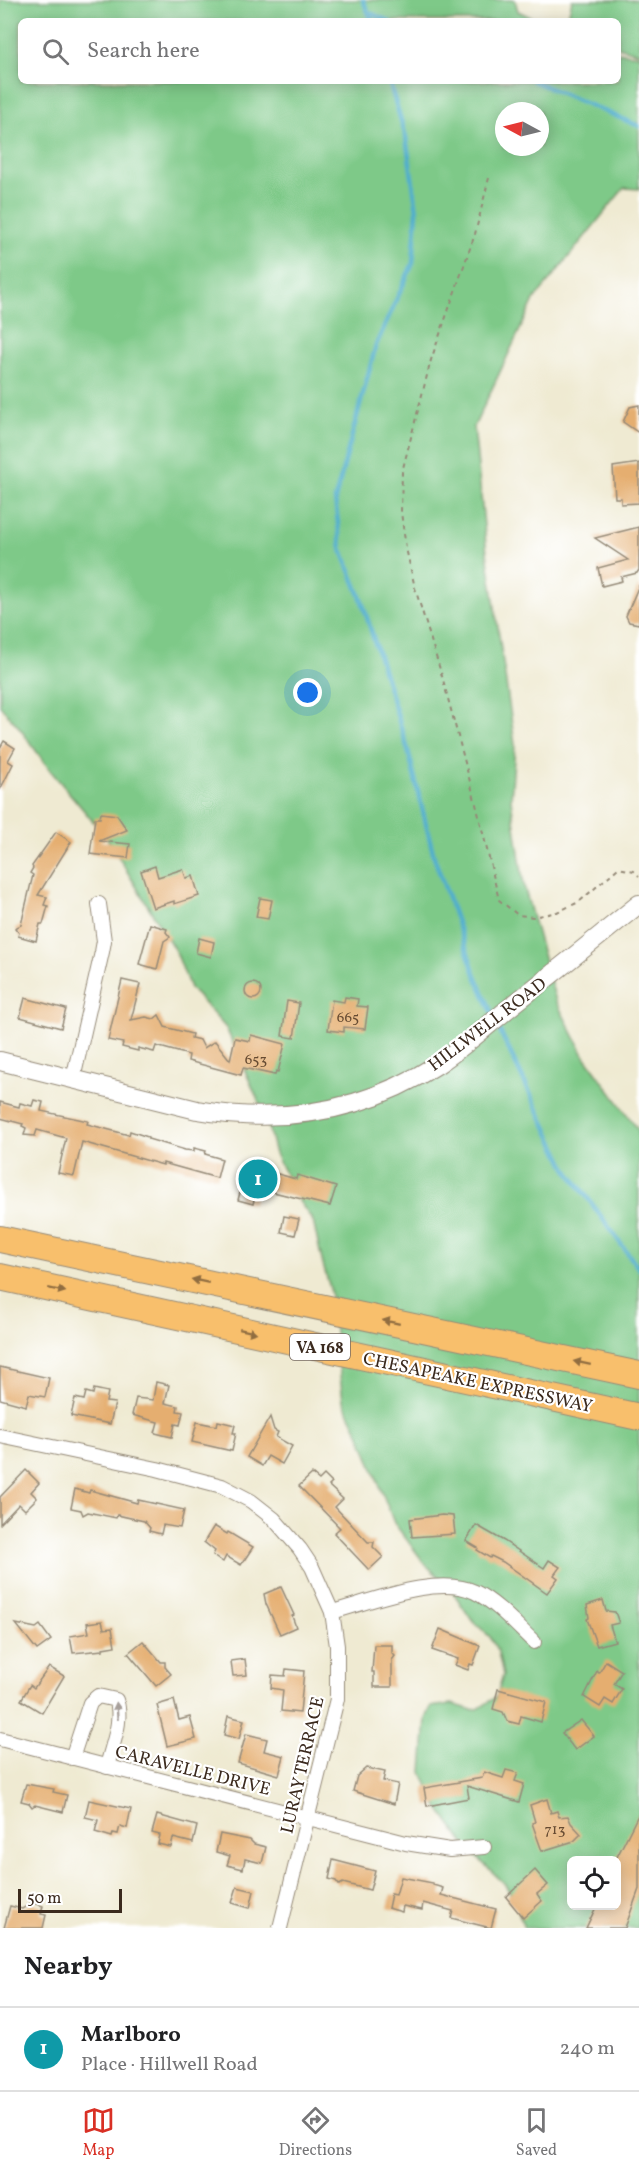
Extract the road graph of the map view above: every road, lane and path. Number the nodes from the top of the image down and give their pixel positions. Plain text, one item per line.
1 (489, 178) dead end
2 (639, 876) edge
3 (99, 904) dead end
4 (639, 904) edge
5 (0, 1061) edge
6 (72, 1079) junction
7 (0, 1239) edge
8 (0, 1277) edge
9 (639, 1375) edge
10 (639, 1417) edge
11 (0, 1436) edge
12 (332, 1612) junction
13 (534, 1642) dead end
14 (0, 1739) edge
15 (72, 1758) junction
16 (107, 1767) junction
17 (308, 1818) junction
18 (484, 1847) dead end
19 (280, 1928) edge

1 - 2 path
3 - 6 street
4 - 6 street, HILLWELL ROAD
5 - 6 street, HILLWELL ROAD
9 -> 7 highway, VA 168
8 -> 10 highway, CHESAPEAKE EXPRESSWAY / VA 168
11 - 12 street, LURAY TERRACE
12 - 13 street
12 - 17 street, LURAY TERRACE
14 - 15 street, CARAVELLE DRIVE
15 - 16 street, CARAVELLE DRIVE
16 -> 15 street
16 - 17 street, CARAVELLE DRIVE
17 - 18 street, CARAVELLE DRIVE
17 - 19 street, LURAY TERRACE

